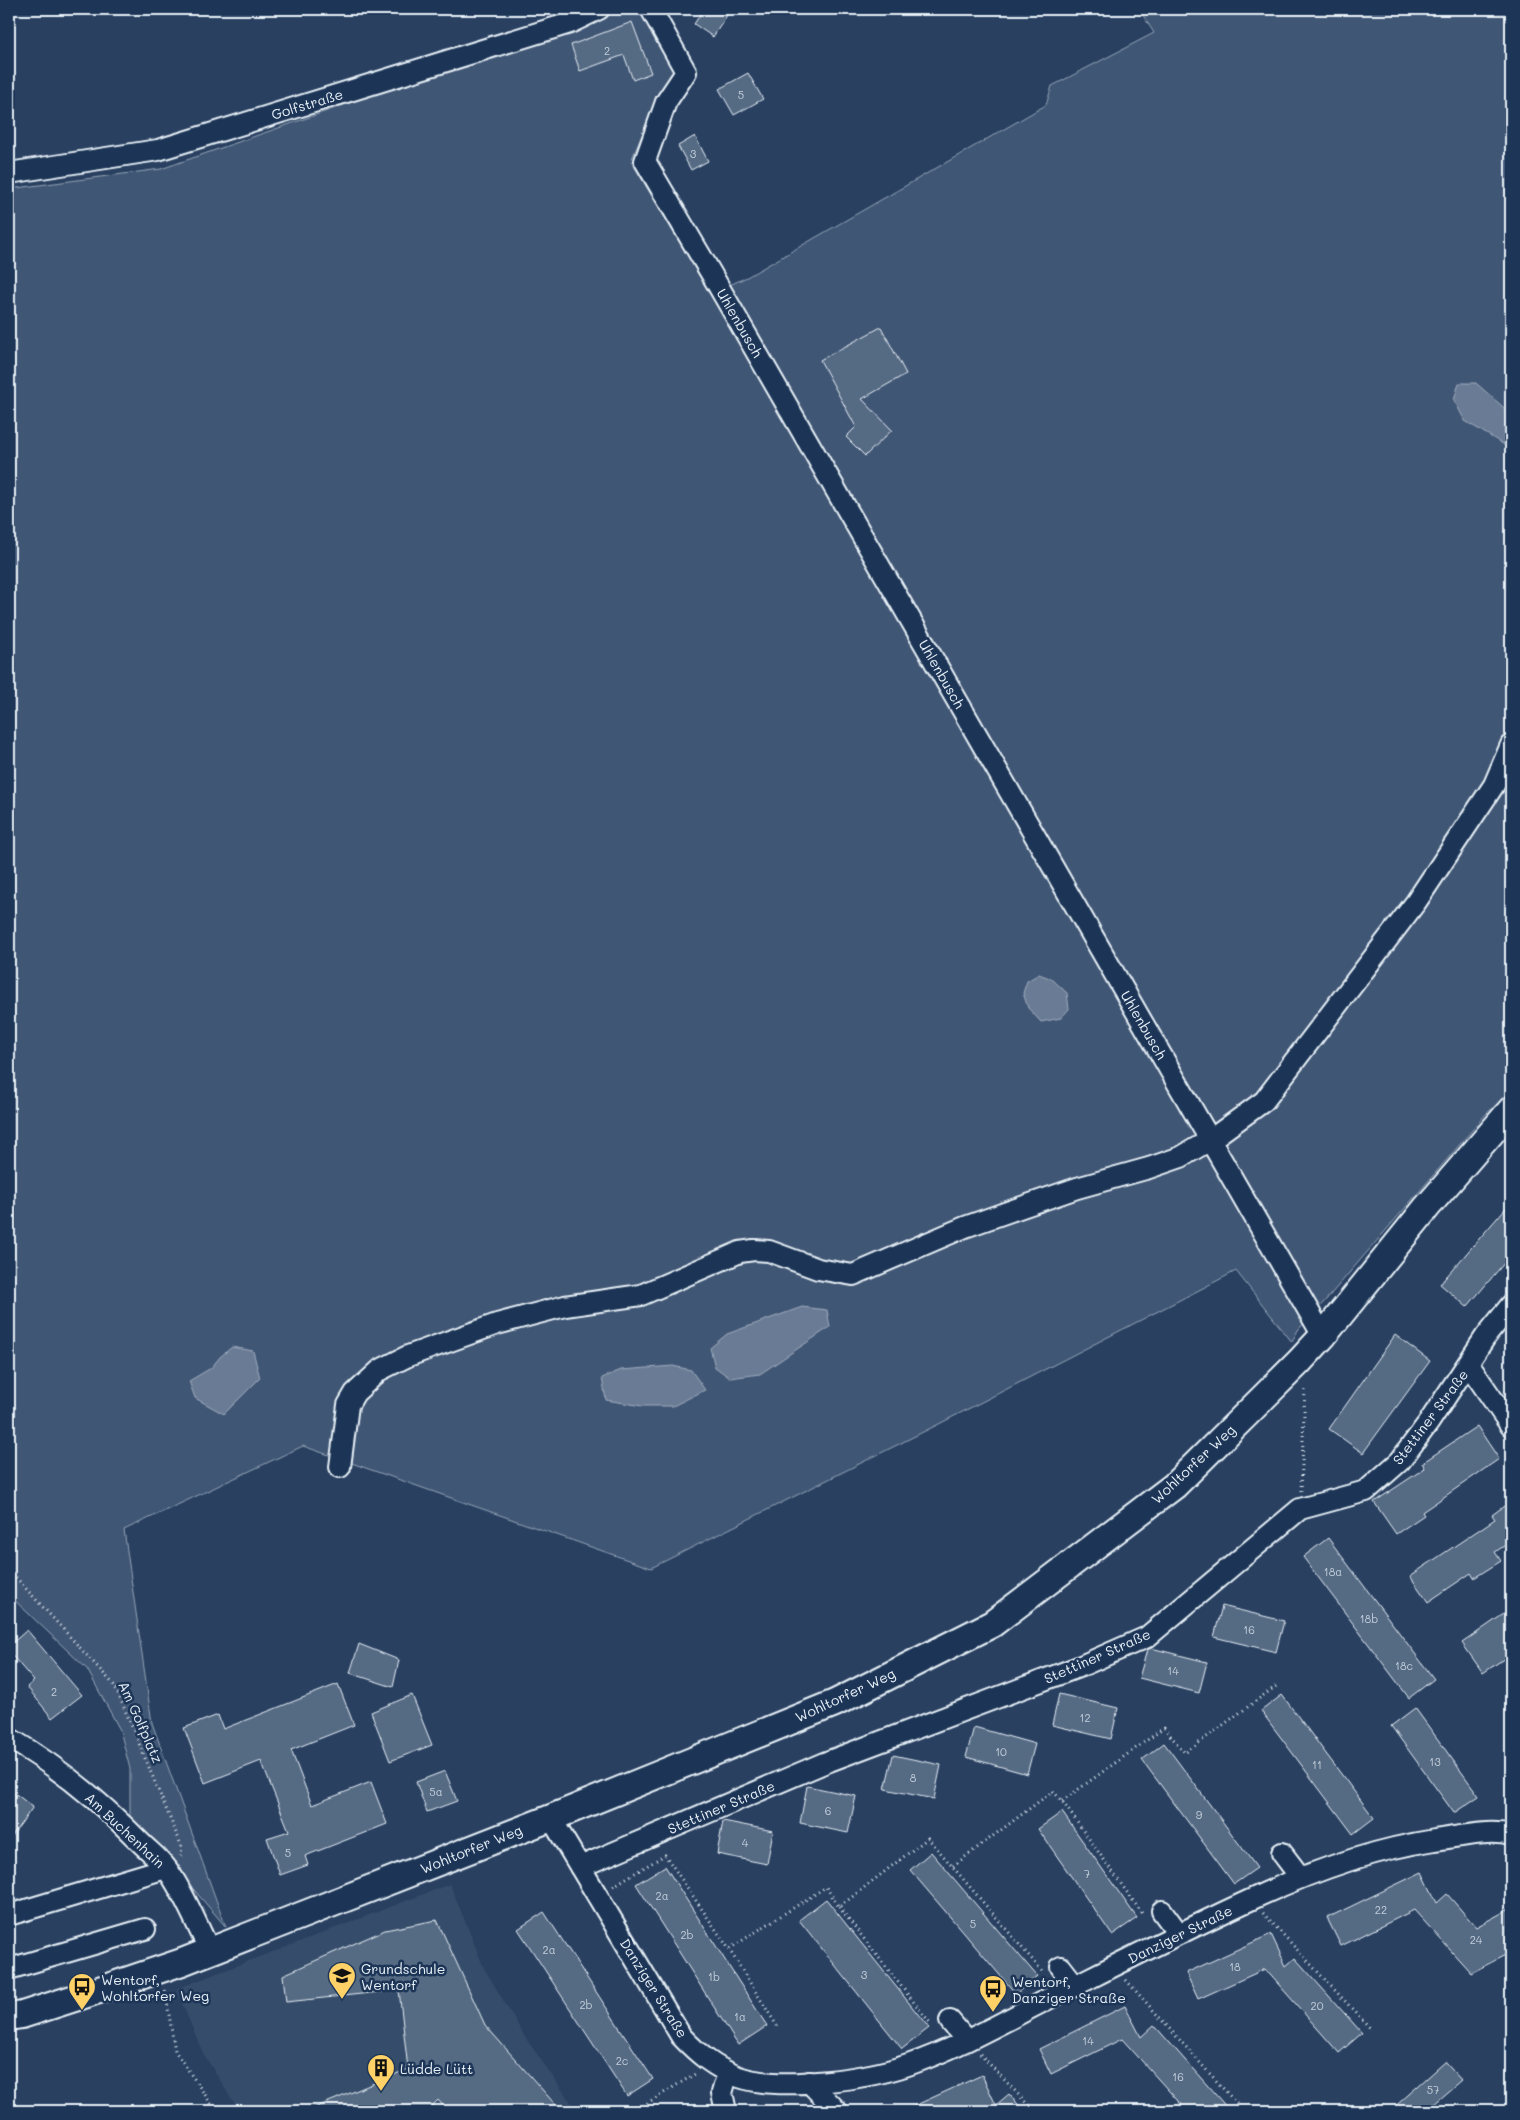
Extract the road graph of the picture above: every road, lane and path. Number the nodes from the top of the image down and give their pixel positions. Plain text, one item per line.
1 (599, 9) edge
2 (651, 9) edge
3 (9, 172) edge
4 (1511, 745) edge
5 (1511, 1110) edge
6 (1210, 1140) junction
7 (1511, 1305) edge
8 (1323, 1336) junction
9 (1469, 1365) junction
10 (1305, 1383) dead end
11 (1511, 1426) edge
12 (340, 1467) dead end
13 (1300, 1509) junction
14 (9, 1570) edge
15 (1279, 1684) dead end
16 (9, 1738) edge
17 (1062, 1801) junction
18 (550, 1818) junction
19 (1511, 1835) edge
20 (1282, 1853) dead end
21 (952, 1866) junction
22 (580, 1867) junction
23 (166, 1868) junction
24 (1301, 1878) junction
25 (178, 1887) junction
26 (598, 1895) junction
27 (1250, 1900) junction
28 (839, 1907) junction
29 (1162, 1911) dead end
30 (9, 1915) edge
31 (145, 1929) dead end
32 (1170, 1938) junction
33 (729, 1949) junction
34 (210, 1951) junction
35 (1113, 1966) junction
36 (1061, 1967) dead end
37 (9, 1969) edge
38 (165, 1989) dead end
39 (1068, 1989) junction
40 (9, 2017) edge
41 (950, 2021) dead end
42 (777, 2026) dead end
43 (1370, 2028) dead end
44 (958, 2043) junction
45 (720, 2068) junction
46 (809, 2082) junction
47 (1237, 2104) dead end
48 (216, 2111) edge
49 (634, 2111) edge
50 (726, 2111) edge
51 (837, 2111) edge
52 (1034, 2111) edge

1 - 3 street, Golfstraße
2 - 6 street, Uhlenbusch
4 - 6 street
5 - 8 main road, Wohltorfer Weg
6 - 8 street, Uhlenbusch
6 - 12 street
7 - 9 street, Stettiner Straße
8 - 18 main road, Wohltorfer Weg
9 - 11 street
9 - 13 street, Stettiner Straße
10 - 13 path
13 - 22 street, Stettiner Straße
14 - 25 path, Am Golfplatz
15 - 17 path
16 - 23 street, Am Buchenhain
17 - 21 path
17 - 32 path
18 - 22 street, Danziger Straße
18 - 34 main road, Wohltorfer Weg
19 - 24 street, Danziger Straße
20 - 24 street
21 - 28 path
21 - 39 path
22 - 26 street, Danziger Straße
23 - 25 street, Am Buchenhain
23 - 30 street
24 - 27 street, Danziger Straße
25 - 34 street, Am Buchenhain
26 - 33 path
26 - 45 street, Danziger Straße
27 - 32 street, Danziger Straße
27 - 43 path
28 - 33 path
28 - 44 path
29 - 32 street
31 - 37 street
32 - 35 street, Danziger Straße
33 - 42 path
34 - 40 main road, Wohltorfer Weg
35 - 39 street, Danziger Straße
35 - 47 path
36 - 39 street
38 - 48 path
39 - 44 street, Danziger Straße
41 - 44 street
44 - 46 street, Danziger Straße
44 - 52 path
45 - 46 street, Danziger Straße
45 - 49 path
45 - 50 street
46 - 51 street

